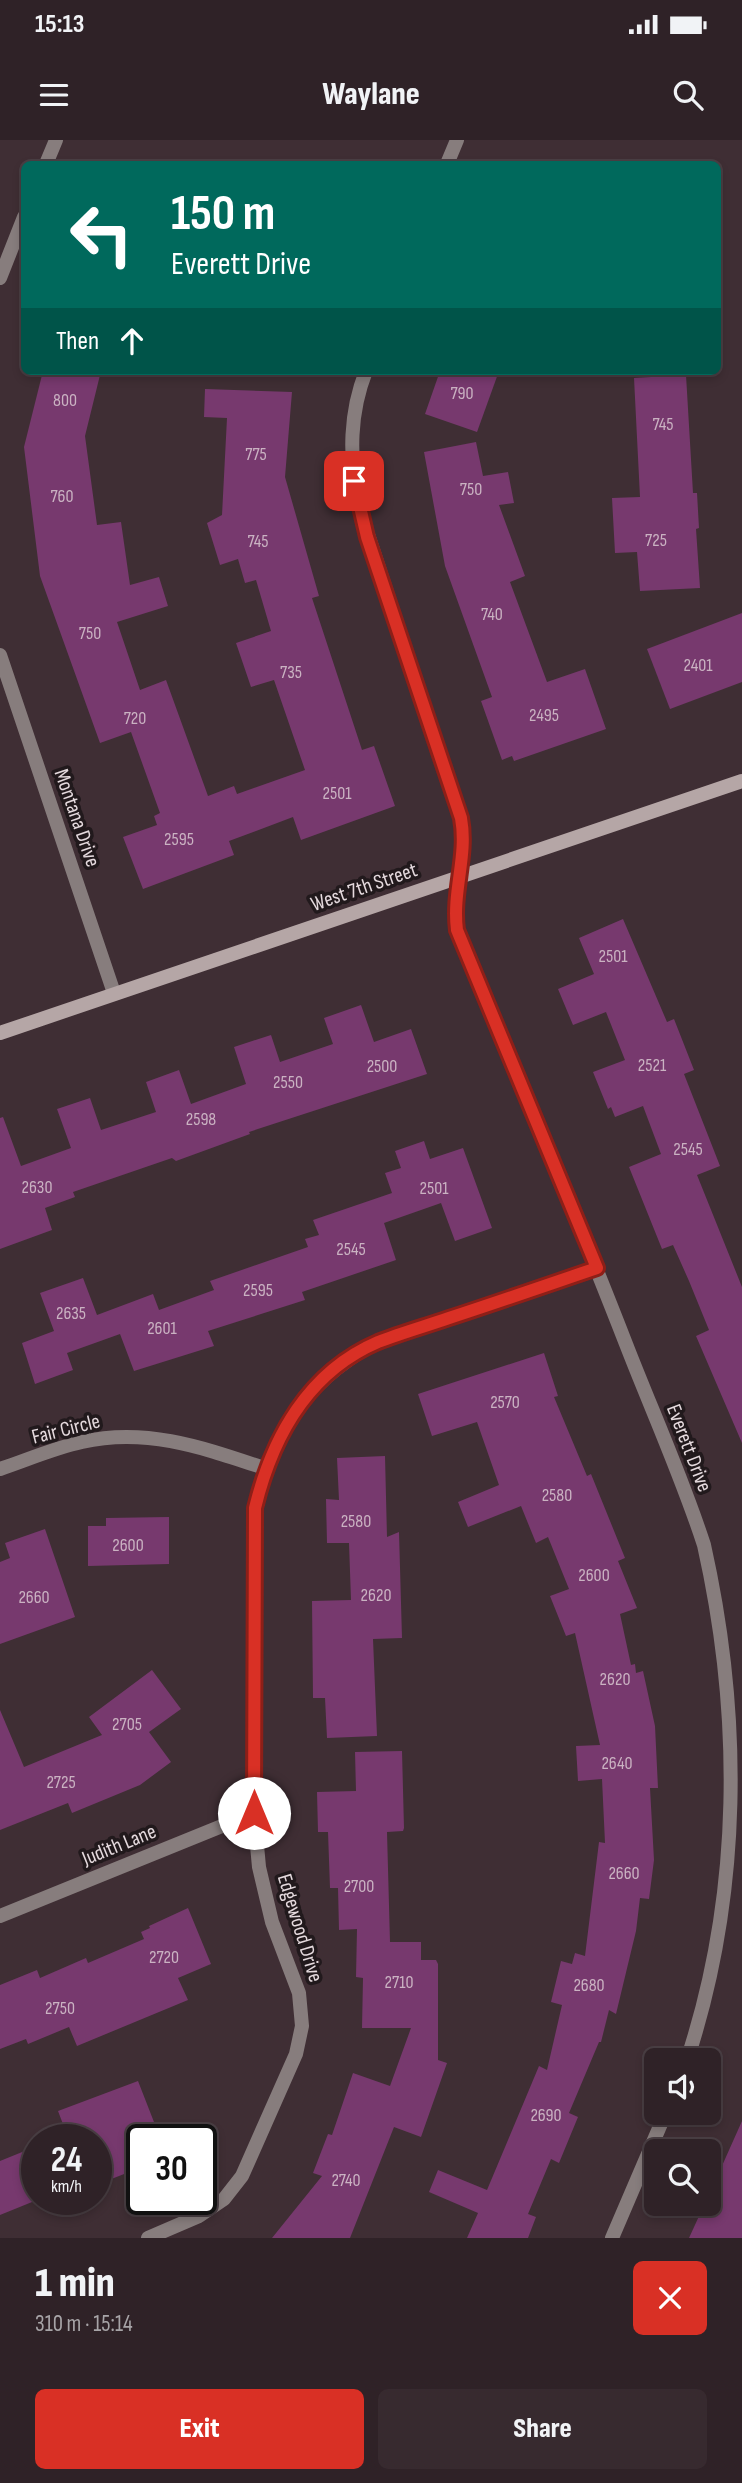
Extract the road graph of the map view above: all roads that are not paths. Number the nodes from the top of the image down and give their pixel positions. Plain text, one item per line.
1 (55, 140) edge
2 (457, 140) edge
3 (47, 161) edge
4 (448, 161) edge
5 (21, 225) edge
6 (0, 278) edge
7 (365, 375) edge
8 (0, 655) edge
9 (742, 781) edge
10 (459, 877) junction
11 (114, 993) junction
12 (0, 1033) edge
13 (597, 1268) junction
14 (264, 1468) junction
15 (0, 1469) edge
16 (254, 1813) junction
17 (0, 1916) edge
18 (691, 2048) edge
19 (660, 2125) edge
20 (148, 2238) edge
21 (612, 2238) edge

1 - 3 street
2 - 4 street
5 - 6 street
7 - 10 street, Everett Drive
8 - 11 street, Montana Drive
9 - 10 main road, West 7th Street
10 - 11 main road, West 7th Street
10 - 13 street, Everett Drive
11 - 12 main road, West 7th Street
13 - 14 street, Edgewood Drive
13 - 18 street, Everett Drive
14 - 15 street, Fair Circle
14 - 16 street, Edgewood Drive
16 - 17 street, Judith Lane
16 - 20 street, Edgewood Drive
19 - 21 street

